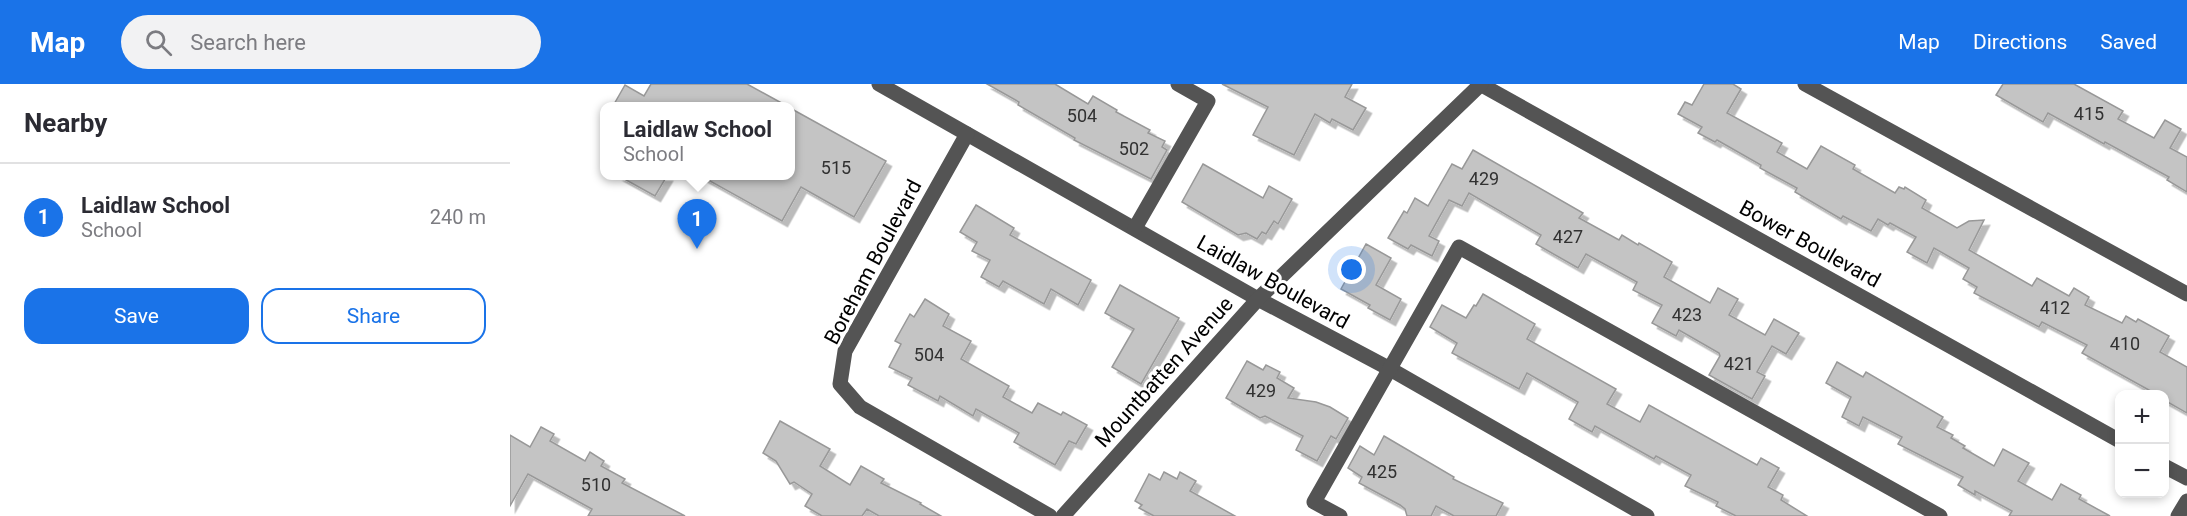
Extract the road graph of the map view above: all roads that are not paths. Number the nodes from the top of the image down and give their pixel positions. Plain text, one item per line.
1 (879, 84) edge
2 (1178, 84) edge
3 (1481, 84) edge
4 (1805, 84) edge
5 (967, 134) junction
6 (1135, 228) junction
7 (2187, 294) edge
8 (1258, 299) junction
9 (1389, 369) junction
10 (2115, 438) edge
11 (2169, 469) edge
12 (2187, 478) edge
13 (2187, 501) edge
14 (1050, 516) edge
15 (1063, 516) edge
16 (1340, 516) edge
17 (1647, 516) edge
18 (1940, 516) edge
19 (2178, 516) edge

1 - 5 street, Laidlaw Boulevard
2 - 6 street
3 - 8 street, Mountbatten Avenue
3 - 10 street, Bower Boulevard
4 - 7 street
5 - 6 street, Laidlaw Boulevard
5 - 14 street, Boreham Boulevard
6 - 8 street, Laidlaw Boulevard
8 - 9 street, Laidlaw Boulevard
8 - 15 street, Mountbatten Avenue
9 - 16 street
9 - 17 street, Laidlaw Boulevard
9 - 18 street
11 - 12 street
13 - 19 street

